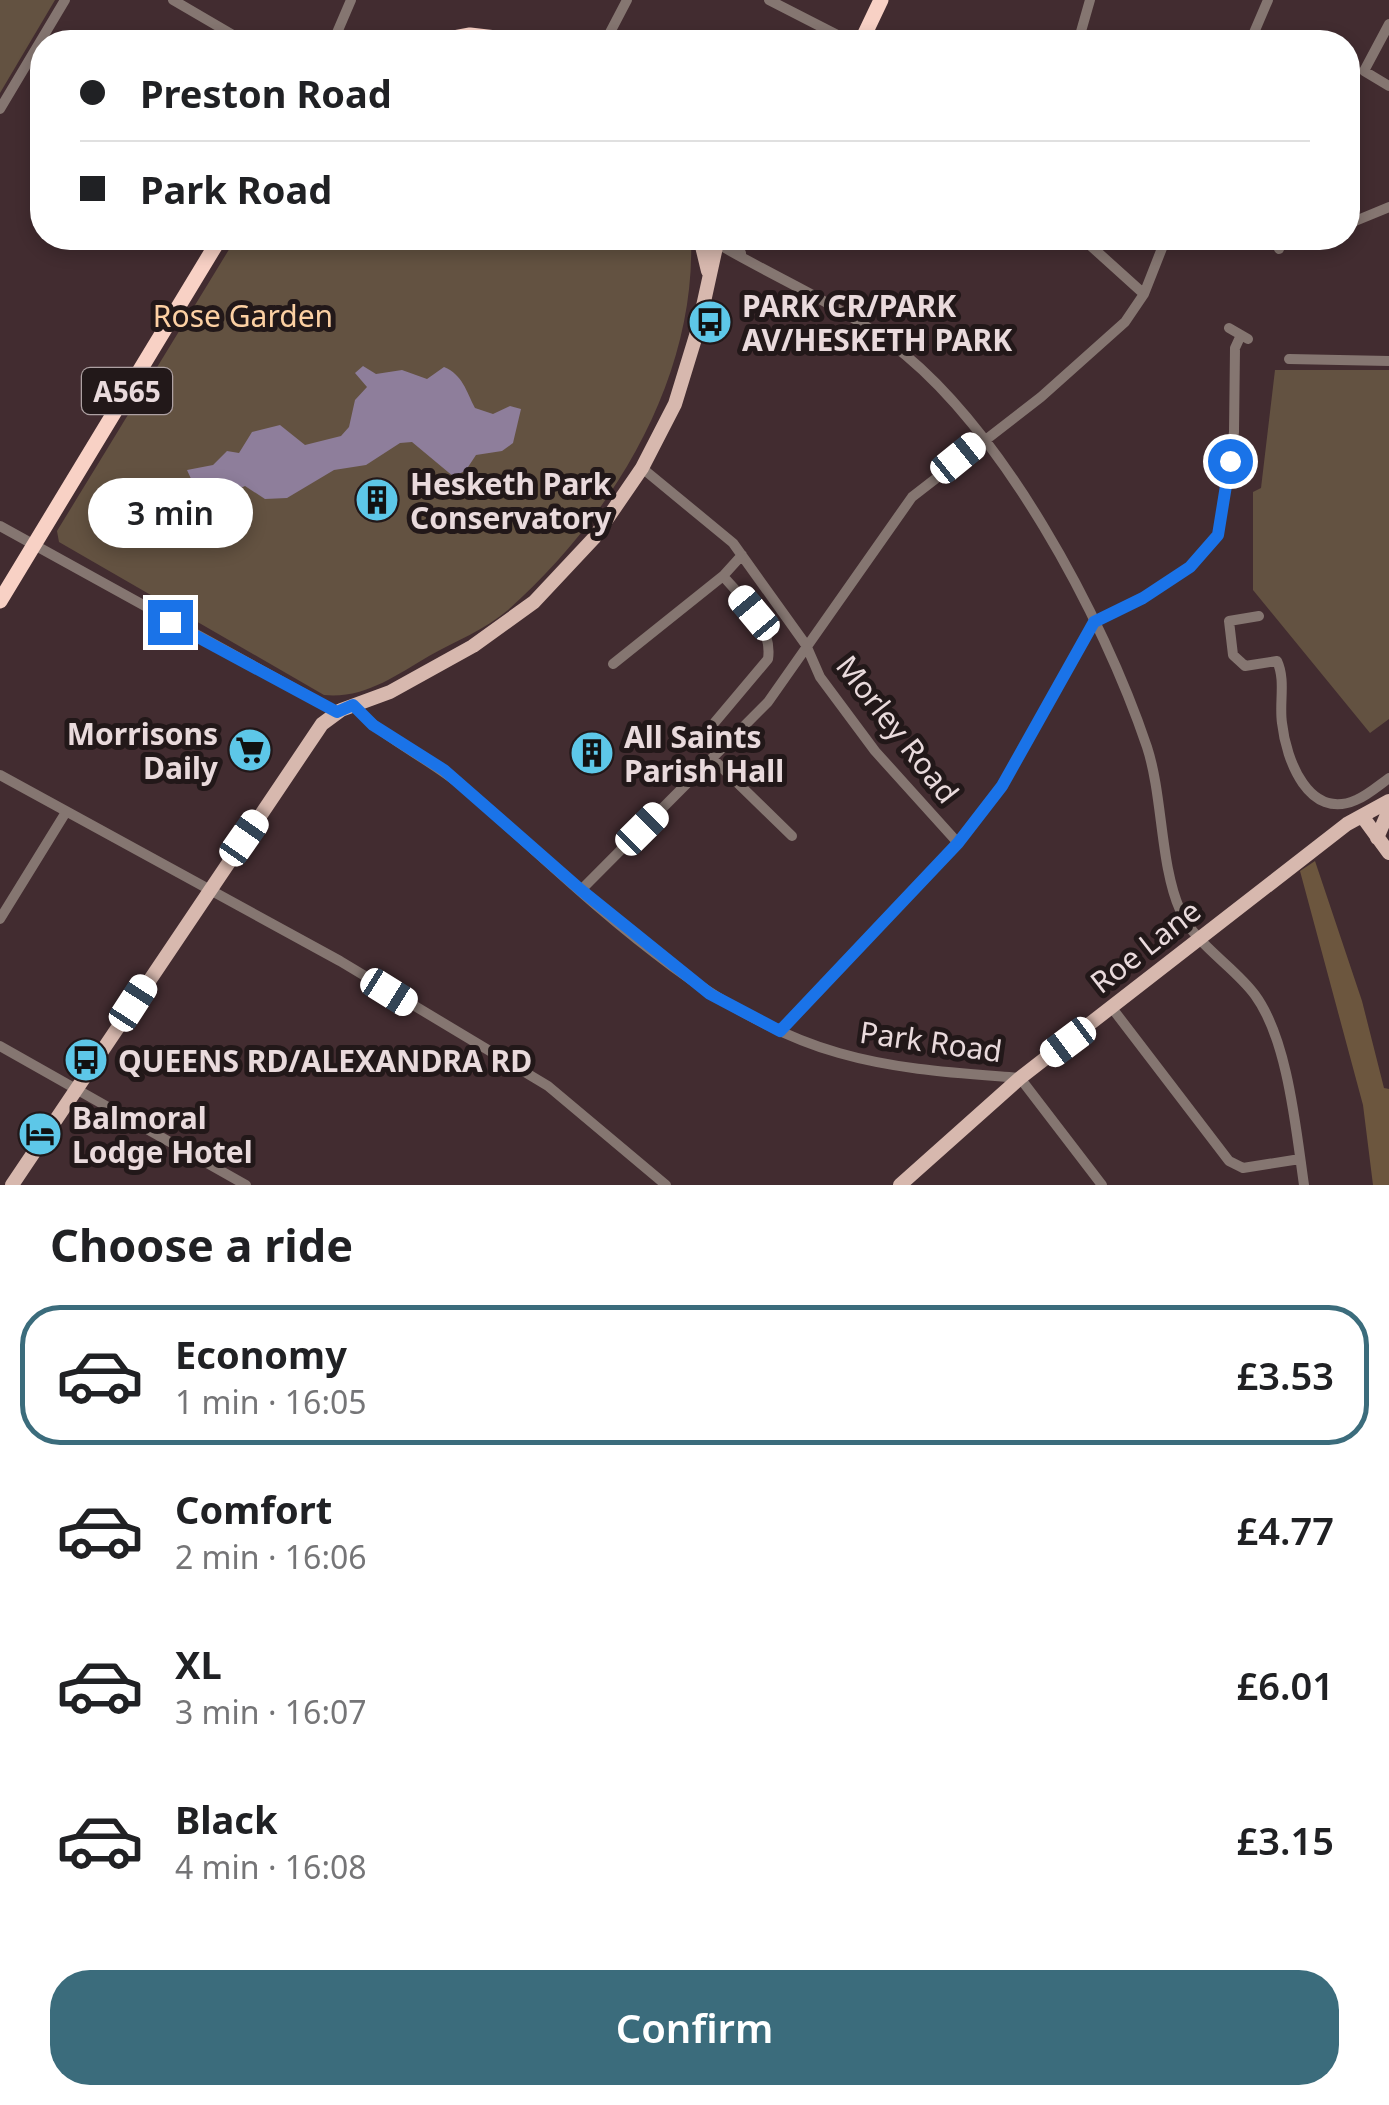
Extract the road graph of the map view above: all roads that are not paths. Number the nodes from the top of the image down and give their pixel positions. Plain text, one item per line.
1 (65, 0) edge
2 (174, 0) edge
3 (351, 0) edge
4 (627, 0) edge
5 (769, 0) edge
6 (881, 0) edge
7 (1090, 0) edge
8 (1268, 0) edge
9 (1389, 24) edge
10 (47, 30) edge
11 (225, 30) edge
12 (339, 30) edge
13 (611, 30) edge
14 (828, 30) edge
15 (866, 30) edge
16 (1081, 30) edge
17 (1255, 30) edge
18 (30, 59) edge
19 (1389, 86) edge
20 (0, 110) edge
21 (1389, 207) edge
22 (1360, 219) edge
23 (213, 250) edge
24 (703, 250) edge
25 (713, 250) edge
26 (731, 250) edge
27 (739, 250) edge
28 (1095, 250) edge
29 (1161, 250) edge
30 (741, 253) junction
31 (708, 271) junction
32 (1144, 294) junction
33 (1228, 328) dead end
34 (1289, 359) dead end
35 (1389, 361) edge
36 (982, 440) junction
37 (642, 468) junction
38 (0, 526) edge
39 (33, 545) junction
40 (742, 555) junction
41 (723, 576) junction
42 (775, 599) junction
43 (0, 601) edge
44 (754, 613) junction
45 (1259, 616) dead end
46 (1094, 622) junction
47 (806, 645) junction
48 (613, 664) dead end
49 (353, 705) junction
50 (724, 710) junction
51 (337, 712) junction
52 (714, 722) dead end
53 (743, 728) junction
54 (712, 758) junction
55 (0, 775) edge
56 (1389, 778) edge
57 (1389, 801) edge
58 (1389, 810) edge
59 (66, 812) junction
60 (1362, 816) junction
61 (792, 836) dead end
62 (1377, 838) junction
63 (958, 843) junction
64 (1389, 853) edge
65 (581, 890) junction
66 (208, 891) junction
67 (0, 920) edge
68 (1200, 937) junction
69 (1112, 1008) junction
70 (780, 1031) junction
71 (0, 1046) edge
72 (1020, 1078) junction
73 (75, 1089) junction
74 (1300, 1158) junction
75 (908, 1182) edge
76 (12, 1185) edge
77 (246, 1185) edge
78 (666, 1185) edge
79 (1102, 1185) edge
80 (1304, 1185) edge

1 - 10 street
2 - 11 street
3 - 12 street
4 - 13 street
5 - 14 street
6 - 15 highway
7 - 16 street
8 - 17 street
9 - 19 street
18 - 20 street
21 - 22 street
23 - 39 highway, A565
24 - 31 main road
25 - 31 main road
26 - 30 street
27 - 30 street
28 - 32 street
29 - 32 street
30 - 36 street
31 - 37 main road
32 - 36 street
33 - 46 street
34 - 35 street
36 - 46 street
36 - 47 street
37 - 40 street, Morley Road
37 - 49 main road
38 - 39 street
39 - 43 highway, A565
39 - 51 street
40 - 41 street
40 - 42 street, Morley Road
41 - 44 street
41 - 48 street
42 - 44 street
42 - 47 street, Morley Road
44 - 50 street
45 - 56 street
46 - 63 street
46 - 68 street
47 - 53 street
47 - 63 street, Morley Road
49 - 51 main road
49 - 65 street, Park Road
50 - 52 street
50 - 53 street
51 - 66 main road
53 - 54 street
54 - 61 street
54 - 65 street
55 - 59 street
57 - 60 main road, Roe Lane
58 - 62 main road
59 - 66 street
59 - 67 street
60 - 62 main road
60 - 68 main road, Roe Lane
62 - 64 main road
63 - 70 street
65 - 70 street, Park Road
66 - 73 main road
66 - 78 street
68 - 69 main road, Roe Lane
68 - 74 street
69 - 72 main road, Roe Lane
69 - 74 street
70 - 72 street, Park Road
71 - 73 street
72 - 75 main road, Roe Lane
72 - 79 street
73 - 76 main road
73 - 77 street
74 - 80 street

